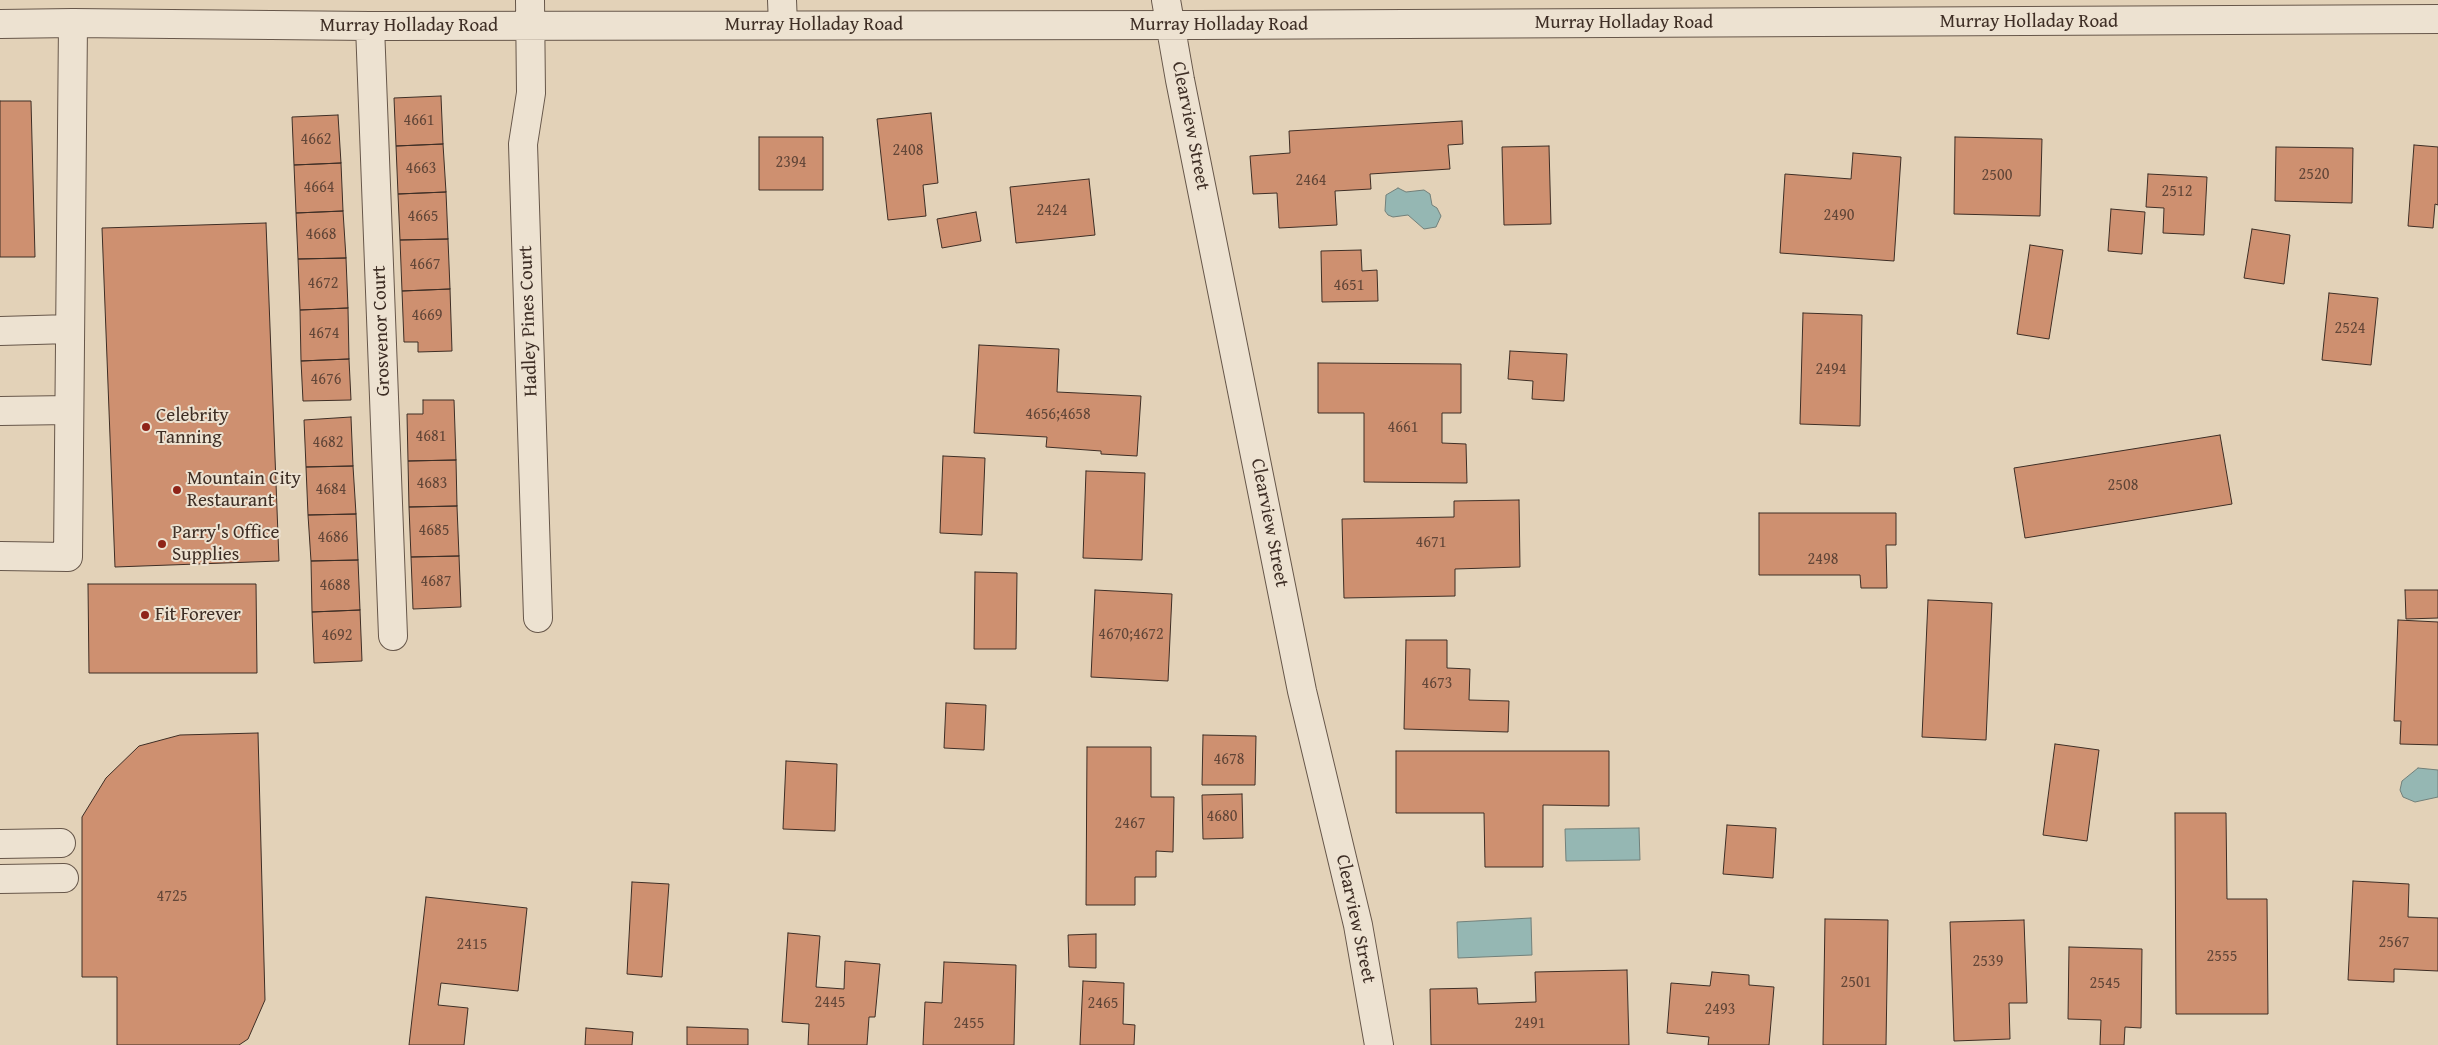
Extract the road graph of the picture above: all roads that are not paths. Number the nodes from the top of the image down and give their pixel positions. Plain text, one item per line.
1 (2389, 10) edge
2 (2023, 11) edge
3 (204, 12) edge
4 (782, 12) edge
5 (1169, 12) edge
6 (530, 13) edge
7 (2438, 19) edge
8 (73, 22) junction
9 (0, 24) edge
10 (370, 26) junction
11 (70, 329) junction
12 (0, 332) edge
13 (69, 410) junction
14 (0, 411) edge
15 (0, 556) edge
16 (538, 618) dead end
17 (393, 636) dead end
18 (61, 843) dead end
19 (0, 844) edge
20 (64, 878) dead end
21 (0, 879) edge
22 (1379, 1045) edge

1 - 2 street, Murray Holladay Road
1 - 7 street, Murray Holladay Road
2 - 5 street, Murray Holladay Road
3 - 8 street, Murray Holladay Road
3 - 10 street, Murray Holladay Road
4 - 5 street, Murray Holladay Road
4 - 6 street, Murray Holladay Road
5 - 22 street, Clearview Street
6 - 10 street, Murray Holladay Road
6 - 16 street, Hadley Pines Court
8 - 9 street, Murray Holladay Road
8 - 11 street
10 - 17 street, Grosvenor Court
11 - 12 street
11 - 13 street
13 - 14 street
13 - 15 street
18 - 19 street
20 - 21 street

